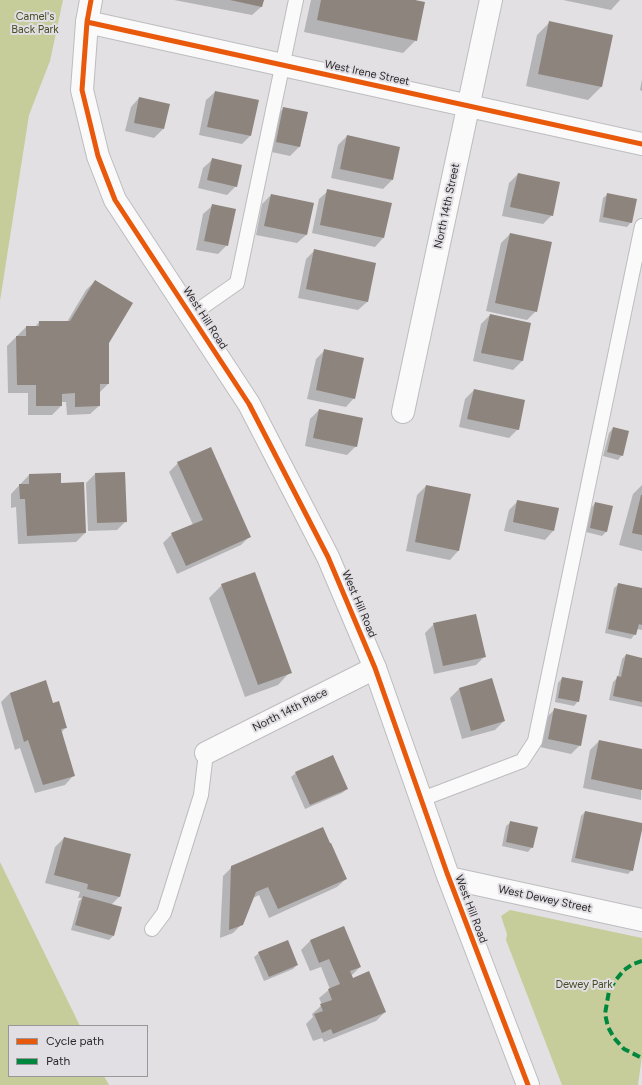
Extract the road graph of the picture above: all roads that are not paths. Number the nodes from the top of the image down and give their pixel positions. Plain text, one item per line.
1 (91, 0) edge
2 (296, 0) edge
3 (491, 0) edge
4 (87, 22) junction
5 (283, 64) junction
6 (469, 106) junction
7 (642, 144) edge
8 (642, 226) edge
9 (191, 315) junction
10 (402, 412) dead end
11 (375, 668) junction
12 (206, 753) joint
13 (422, 799) junction
14 (449, 878) junction
15 (642, 920) edge
16 (152, 929) dead end
17 (528, 1085) edge

1 - 4 street, West Hill Road
2 - 5 lane
3 - 6 street, North 14th Street
4 - 5 street, West Irene Street
4 - 9 street, West Hill Road
5 - 6 street, West Irene Street
5 - 9 lane
6 - 7 street, West Irene Street
6 - 10 street, North 14th Street
8 - 13 lane
9 - 11 street, West Hill Road
11 - 12 street, North 14th Place
11 - 13 street, West Hill Road
12 - 16 lane
13 - 14 street, West Hill Road
14 - 15 street, West Dewey Street
14 - 17 street, West Hill Road

